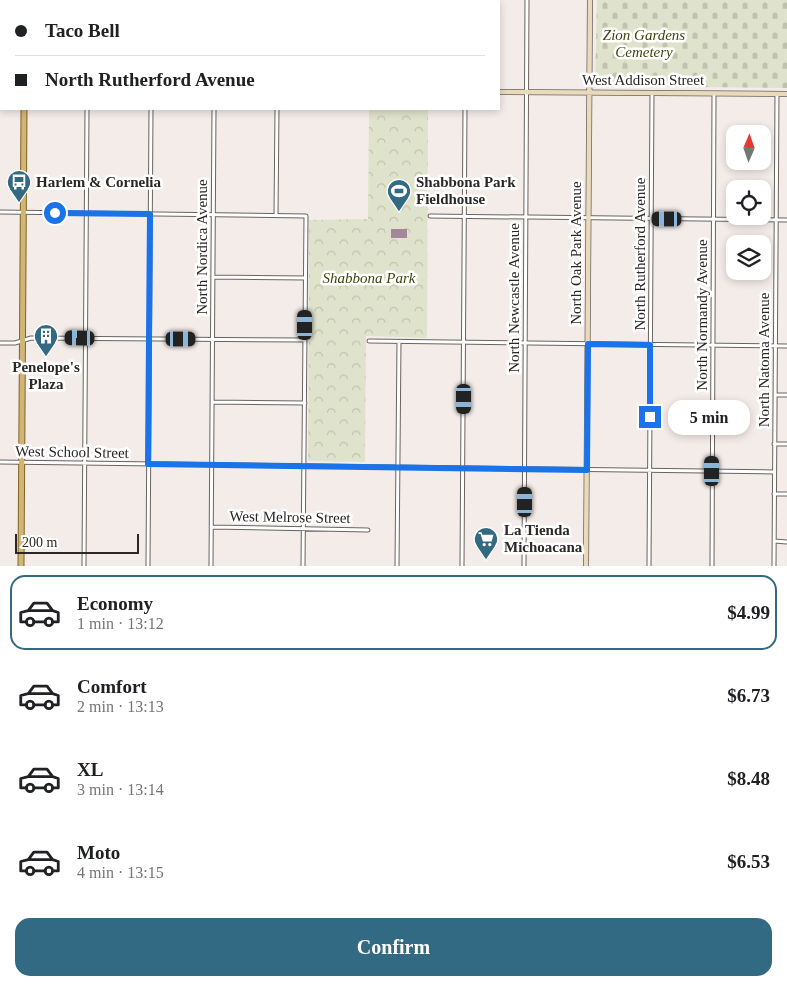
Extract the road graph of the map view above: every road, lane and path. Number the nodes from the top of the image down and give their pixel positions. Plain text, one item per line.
1 (527, 0) edge
2 (590, 0) edge
3 (500, 92) edge
4 (527, 92) junction
5 (589, 93) junction
6 (652, 93) junction
7 (714, 94) junction
8 (776, 94) junction
9 (787, 94) edge
10 (24, 110) edge
11 (87, 110) edge
12 (151, 110) edge
13 (214, 110) edge
14 (277, 110) edge
15 (465, 110) edge
16 (0, 212) edge
17 (24, 212) junction
18 (87, 213) junction
19 (150, 214) junction
20 (213, 215) junction
21 (276, 215) junction
22 (430, 216) dead end
23 (464, 217) junction
24 (526, 218) junction
25 (588, 219) junction
26 (651, 219) junction
27 (713, 220) junction
28 (776, 220) junction
29 (787, 220) edge
30 (213, 277) junction
31 (306, 278) junction
32 (86, 338) junction
33 (149, 339) junction
34 (23, 340) junction
35 (212, 340) junction
36 (305, 340) junction
37 (368, 341) dead end
38 (399, 341) junction
39 (0, 342) edge
40 (464, 342) junction
41 (526, 343) junction
42 (588, 344) junction
43 (650, 345) junction
44 (713, 346) junction
45 (775, 346) junction
46 (787, 346) edge
47 (775, 395) junction
48 (787, 395) edge
49 (212, 402) junction
50 (305, 403) junction
51 (774, 444) junction
52 (787, 444) edge
53 (0, 462) edge
54 (22, 462) junction
55 (85, 463) junction
56 (148, 464) junction
57 (211, 465) junction
58 (304, 466) junction
59 (398, 467) junction
60 (463, 468) junction
61 (525, 469) junction
62 (587, 470) junction
63 (650, 470) junction
64 (712, 471) junction
65 (774, 472) junction
66 (774, 494) junction
67 (787, 494) edge
68 (211, 527) junction
69 (304, 529) junction
70 (368, 530) dead end
71 (774, 541) junction
72 (787, 542) edge
73 (21, 566) edge
74 (84, 566) edge
75 (148, 566) edge
76 (211, 566) edge
77 (304, 566) edge
78 (397, 566) edge
79 (462, 566) edge
80 (524, 566) edge
81 (586, 566) edge
82 (649, 566) edge
83 (712, 566) edge
84 (774, 566) edge

1 - 4 street, North Newcastle Avenue
2 - 5 street, North Oak Park Avenue
3 - 4 street, West Addison Street
4 - 5 street, West Addison Street
4 - 24 street, North Newcastle Avenue
5 - 6 street, West Addison Street
5 - 25 street, North Oak Park Avenue
6 - 7 street, West Addison Street
6 - 26 street, North Rutherford Avenue
7 - 8 street, West Addison Street
7 - 27 street, North Normandy Avenue
8 - 9 street, West Addison Street
8 - 28 street, North Natoma Avenue
10 - 17 main road
11 - 18 street
12 - 19 street
13 - 20 street, North Nordica Avenue
14 - 21 street
15 - 23 street
16 - 17 street
17 - 18 street
17 - 34 main road
18 - 19 street
18 - 32 street
19 - 20 street
19 - 33 street
20 - 21 street
20 - 30 street, North Nordica Avenue
21 - 31 street
22 - 23 street
23 - 24 street
23 - 40 street
24 - 25 street
24 - 41 street, North Newcastle Avenue
25 - 26 street
25 - 42 street, North Oak Park Avenue
26 - 27 street
26 - 43 street, North Rutherford Avenue
27 - 28 street
27 - 44 street, North Normandy Avenue
28 - 29 street
28 - 45 street, North Natoma Avenue
30 - 31 street
30 - 35 street, North Nordica Avenue
31 - 36 street
32 - 33 street
32 - 34 street
32 - 55 street
33 - 35 street
33 - 56 street
34 - 39 street
34 - 54 main road
35 - 36 street
35 - 49 street, North Nordica Avenue
36 - 50 street
37 - 38 street
38 - 40 street
38 - 59 street
40 - 41 street
40 - 60 street
41 - 42 street
41 - 61 street, North Newcastle Avenue
42 - 43 street
42 - 62 street, North Oak Park Avenue
43 - 44 street
43 - 63 street, North Rutherford Avenue
44 - 45 street
44 - 64 street, North Normandy Avenue
45 - 46 street
45 - 47 street, North Natoma Avenue
47 - 48 street
47 - 51 street, North Natoma Avenue
49 - 50 street
49 - 57 street, North Nordica Avenue
50 - 58 street
51 - 52 street
51 - 65 street, North Natoma Avenue
53 - 54 street, West School Street
54 - 55 street, West School Street
54 - 73 main road
55 - 56 street, West School Street
55 - 74 street
56 - 57 street, West School Street
56 - 75 street
57 - 58 street, West School Street
57 - 68 street, North Nordica Avenue
58 - 59 street, West School Street
58 - 69 street
59 - 60 street, West School Street
59 - 78 street
60 - 61 street, West School Street
60 - 79 street
61 - 62 street, West School Street
61 - 80 street, North Newcastle Avenue
62 - 63 street, West School Street
62 - 81 street, North Oak Park Avenue
63 - 64 street, West School Street
63 - 82 street, North Rutherford Avenue
64 - 65 street, West School Street
64 - 83 street, North Normandy Avenue
65 - 66 street, North Natoma Avenue
66 - 67 street
66 - 71 street, North Natoma Avenue
68 - 69 street, West Melrose Street
68 - 76 street, North Nordica Avenue
69 - 70 street, West Melrose Street
69 - 77 street
71 - 72 street
71 - 84 street, North Natoma Avenue

